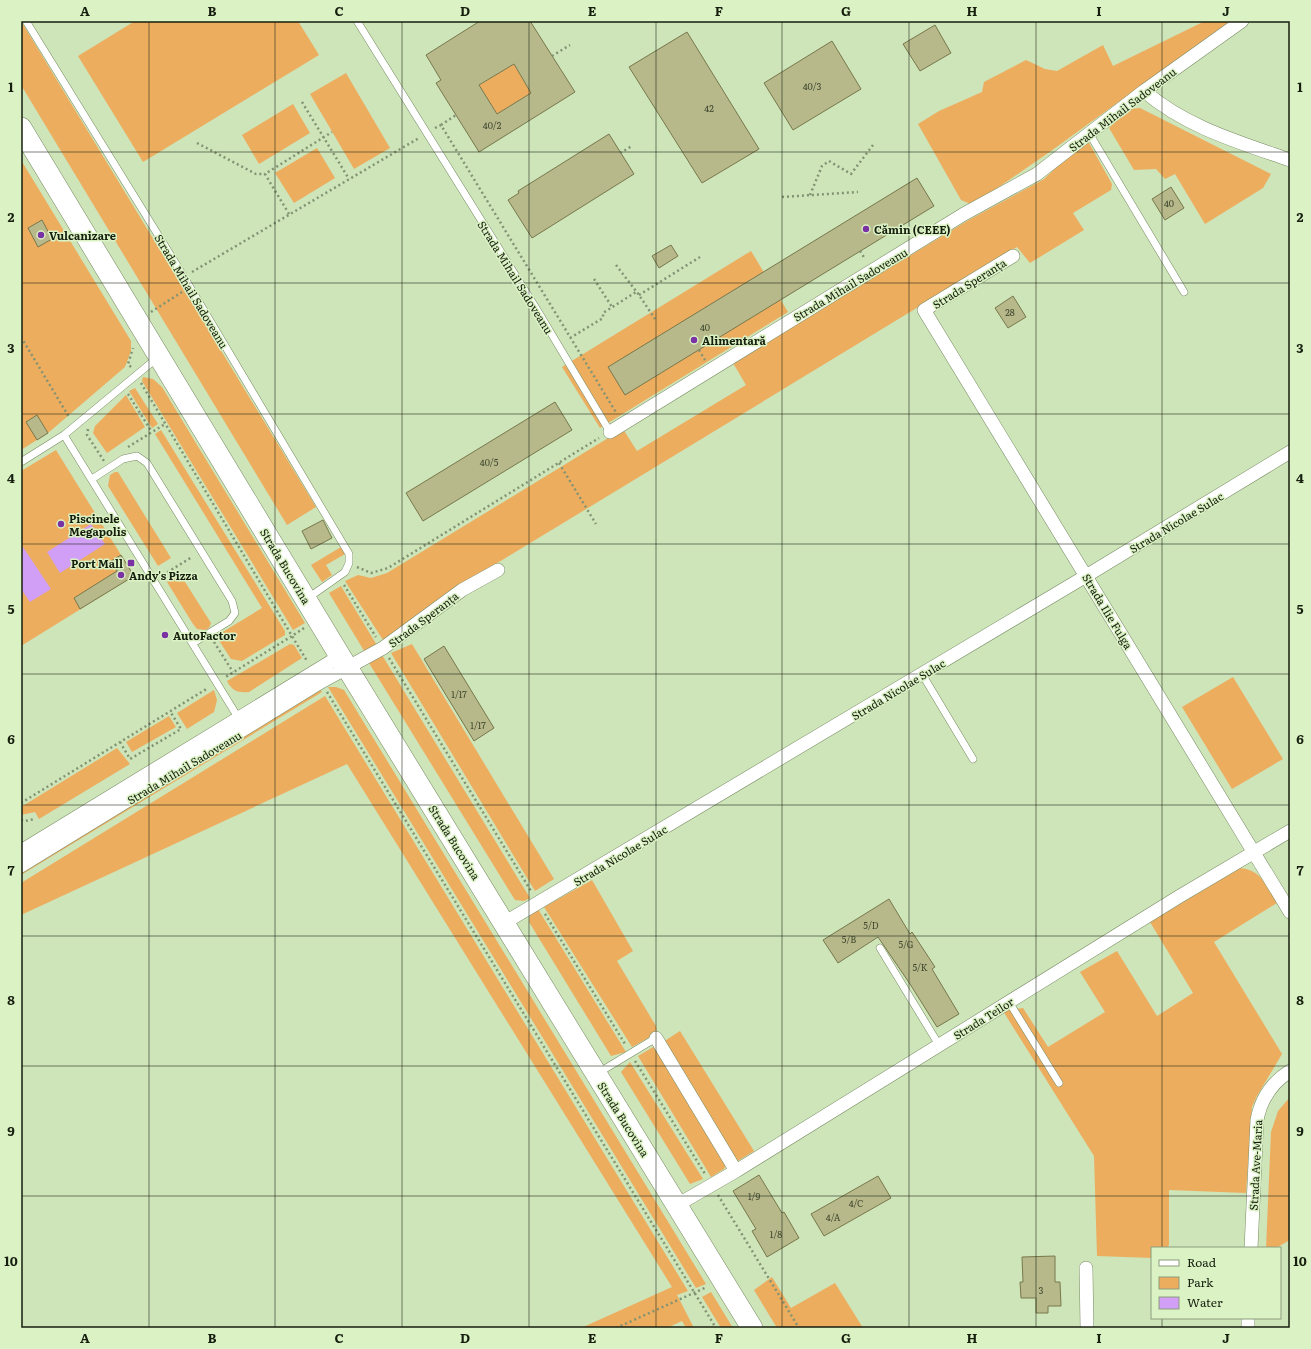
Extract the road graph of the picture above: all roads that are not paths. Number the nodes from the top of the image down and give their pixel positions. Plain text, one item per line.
1 (26, 21) edge
2 (357, 21) edge
3 (1242, 21) edge
4 (1144, 91) junction
5 (21, 128) edge
6 (1089, 133) junction
7 (1290, 160) edge
8 (1013, 256) dead end
9 (1184, 292) dead end
10 (924, 310) joint
11 (158, 356) junction
12 (610, 432) joint
13 (64, 435) junction
14 (1290, 452) edge
15 (21, 462) edge
16 (92, 479) junction
17 (498, 570) dead end
18 (1086, 576) junction
19 (306, 599) junction
20 (193, 643) junction
21 (344, 662) junction
22 (922, 674) junction
23 (242, 724) junction
24 (973, 759) dead end
25 (1290, 831) edge
26 (21, 851) edge
27 (1254, 852) junction
28 (21, 866) edge
29 (1290, 912) edge
30 (504, 923) junction
31 (880, 948) dead end
32 (1009, 1002) junction
33 (656, 1038) joint
34 (939, 1045) junction
35 (1290, 1071) edge
36 (597, 1074) junction
37 (1059, 1083) dead end
38 (736, 1171) junction
39 (677, 1205) junction
40 (1251, 1247) edge
41 (1086, 1268) dead end
42 (752, 1328) edge
43 (1087, 1328) edge

1 - 19 lane, Strada Mihail Sadoveanu
2 - 12 lane, Strada Mihail Sadoveanu
3 - 4 street, Strada Mihail Sadoveanu
4 - 6 street, Strada Mihail Sadoveanu
4 - 7 street
5 - 11 main road, Strada Bucovina
6 - 9 lane
6 - 12 street, Strada Mihail Sadoveanu
8 - 10 street, Strada Speranța
10 - 18 street, Strada Ilie Fulga
11 - 13 lane
11 - 19 main road, Strada Bucovina
13 - 15 lane
13 - 16 lane
14 - 18 street, Strada Nicolae Sulac
16 - 20 lane
16 - 20 lane
17 - 21 street, Strada Speranța
18 - 22 street, Strada Nicolae Sulac
18 - 27 street, Strada Ilie Fulga
19 - 21 main road, Strada Bucovina
20 - 23 lane
21 - 23 street, Strada Mihail Sadoveanu
21 - 23 street, Strada Mihail Sadoveanu
21 - 30 main road, Strada Bucovina
22 - 24 lane
22 - 30 street, Strada Nicolae Sulac
23 - 26 street, Strada Mihail Sadoveanu
23 - 28 street, Strada Mihail Sadoveanu
25 - 27 street, Strada Teilor
27 - 29 street, Strada Ilie Fulga
27 - 32 street, Strada Teilor
30 - 36 main road, Strada Bucovina
31 - 34 lane
32 - 34 street, Strada Teilor
32 - 37 lane
33 - 36 lane
33 - 38 street
34 - 38 street, Strada Teilor
35 - 40 street, Strada Ave-Maria
36 - 39 main road, Strada Bucovina
38 - 39 street, Strada Teilor
39 - 42 main road, Strada Bucovina
41 - 43 street

